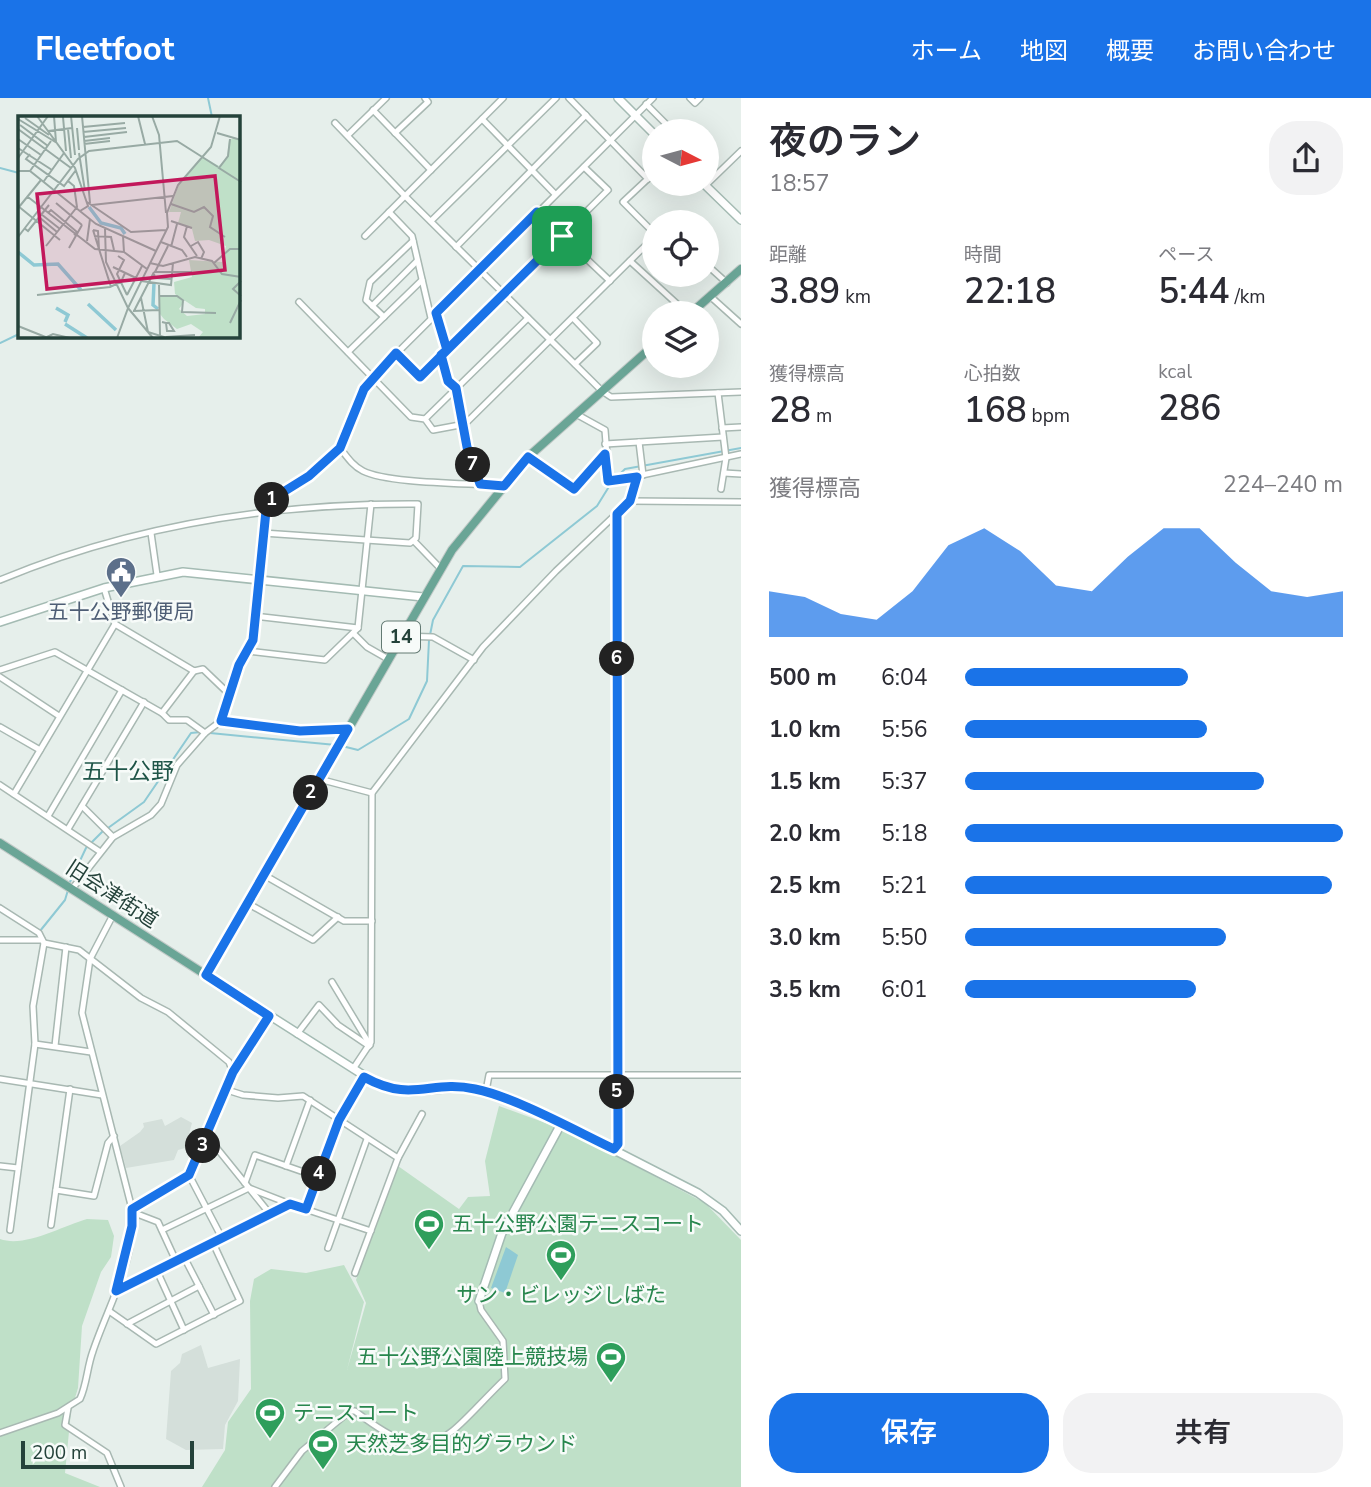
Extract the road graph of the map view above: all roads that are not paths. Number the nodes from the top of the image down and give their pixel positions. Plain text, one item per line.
1 (386, 98) edge
2 (425, 98) edge
3 (503, 98) edge
4 (556, 98) edge
5 (569, 98) edge
6 (618, 98) edge
7 (653, 98) edge
8 (690, 98) edge
9 (700, 98) edge
10 (646, 104) junction
11 (373, 110) junction
12 (634, 114) junction
13 (586, 115) junction
14 (482, 119) junction
15 (661, 119) edge
16 (642, 122) edge
17 (335, 123) dead end
18 (395, 133) junction
19 (348, 135) junction
20 (610, 140) junction
21 (508, 145) junction
22 (741, 151) edge
23 (584, 167) junction
24 (431, 170) junction
25 (532, 170) junction
26 (719, 172) edge
27 (642, 173) edge
28 (642, 185) edge
29 (555, 194) junction
30 (405, 196) junction
31 (716, 196) edge
32 (389, 212) junction
33 (537, 212) junction
34 (741, 220) edge
35 (430, 221) junction
36 (642, 222) edge
37 (365, 236) dead end
38 (562, 236) junction
39 (413, 241) junction
40 (456, 247) junction
41 (642, 248) edge
42 (417, 261) junction
43 (630, 261) junction
44 (741, 269) edge
45 (478, 270) junction
46 (719, 276) edge
47 (422, 280) junction
48 (610, 281) junction
49 (727, 283) junction
50 (503, 294) junction
51 (711, 297) junction
52 (675, 301) edge
53 (706, 301) edge
54 (299, 302) dead end
55 (372, 306) junction
56 (433, 315) junction
57 (384, 317) junction
58 (528, 318) junction
59 (573, 318) junction
60 (741, 324) edge
61 (551, 341) junction
62 (447, 350) junction
63 (348, 352) junction
64 (396, 353) junction
65 (441, 355) junction
66 (642, 356) edge
67 (575, 364) junction
68 (373, 377) junction
69 (456, 388) junction
70 (602, 391) junction
71 (741, 392) edge
72 (718, 393) junction
73 (576, 414) junction
74 (425, 419) junction
75 (465, 424) junction
76 (741, 427) edge
77 (722, 428) junction
78 (723, 437) junction
79 (639, 442) junction
80 (605, 444) junction
81 (340, 448) junction
82 (605, 454) junction
83 (741, 454) edge
84 (528, 457) junction
85 (726, 458) junction
86 (724, 473) junction
87 (741, 474) edge
88 (640, 476) junction
89 (480, 484) junction
90 (504, 486) junction
91 (721, 489) dead end
92 (630, 501) junction
93 (741, 502) edge
94 (371, 504) junction
95 (266, 511) junction
96 (617, 514) junction
97 (151, 533) junction
98 (263, 533) junction
99 (367, 539) junction
100 (414, 541) junction
101 (441, 569) junction
102 (157, 575) junction
103 (258, 578) junction
104 (0, 580) edge
105 (104, 588) junction
106 (360, 591) junction
107 (423, 597) junction
108 (254, 616) junction
109 (0, 622) edge
110 (115, 624) junction
111 (355, 630) junction
112 (401, 636) junction
113 (247, 651) junction
114 (388, 659) junction
115 (474, 660) junction
116 (87, 669) junction
117 (0, 670) edge
118 (194, 670) junction
119 (0, 677) edge
120 (122, 690) junction
121 (228, 693) junction
122 (144, 702) junction
123 (162, 713) junction
124 (59, 716) junction
125 (221, 721) junction
126 (0, 727) edge
127 (348, 729) junction
128 (205, 733) junction
129 (40, 750) junction
130 (319, 779) junction
131 (0, 785) edge
132 (372, 793) junction
133 (14, 794) junction
134 (82, 806) junction
135 (48, 816) junction
136 (68, 830) junction
137 (113, 837) junction
138 (0, 843) edge
139 (99, 851) junction
140 (264, 875) junction
141 (72, 889) junction
142 (247, 903) junction
143 (0, 908) edge
144 (113, 915) junction
145 (338, 917) junction
146 (372, 921) junction
147 (0, 940) edge
148 (43, 942) junction
149 (66, 947) junction
150 (90, 959) junction
151 (206, 975) junction
152 (332, 982) dead end
153 (269, 1016) junction
154 (297, 1034) junction
155 (35, 1044) junction
156 (55, 1046) junction
157 (369, 1046) junction
158 (91, 1052) junction
159 (353, 1069) junction
160 (233, 1072) junction
161 (617, 1075) junction
162 (741, 1075) edge
163 (364, 1077) junction
164 (0, 1079) edge
165 (30, 1083) junction
166 (70, 1089) junction
167 (227, 1090) junction
168 (486, 1091) junction
169 (102, 1095) junction
170 (310, 1100) junction
171 (422, 1114) dead end
172 (339, 1120) junction
173 (561, 1124) junction
174 (114, 1136) junction
175 (207, 1136) junction
176 (367, 1139) junction
177 (614, 1149) junction
178 (398, 1158) junction
179 (0, 1166) edge
180 (286, 1166) junction
181 (18, 1168) junction
182 (189, 1175) junction
183 (318, 1177) junction
184 (247, 1186) junction
185 (56, 1190) junction
186 (290, 1204) junction
187 (206, 1208) junction
188 (306, 1209) junction
189 (132, 1211) junction
190 (270, 1214) junction
191 (337, 1220) junction
192 (51, 1225) dead end
193 (10, 1230) dead end
194 (162, 1230) junction
195 (370, 1231) junction
196 (741, 1231) edge
197 (222, 1238) junction
198 (213, 1243) junction
199 (328, 1248) dead end
200 (184, 1257) junction
201 (176, 1261) junction
202 (157, 1271) junction
203 (355, 1273) dead end
204 (199, 1286) junction
205 (116, 1291) junction
206 (171, 1301) junction
207 (479, 1301) joint
208 (109, 1311) junction
209 (214, 1315) junction
210 (127, 1324) junction
211 (184, 1330) junction
212 (68, 1408) junction
213 (0, 1433) edge
214 (121, 1487) edge
215 (275, 1487) edge

1 - 11 street
2 - 18 street
3 - 14 street
4 - 21 street
5 - 13 street
6 - 12 street
7 - 10 street
8 - 9 street
10 - 12 street
10 - 15 street
11 - 18 street
11 - 19 street
12 - 16 street
12 - 20 street
13 - 20 street
13 - 25 street
14 - 21 street
14 - 24 street
17 - 19 street
18 - 24 street
19 - 30 street
20 - 23 street
20 - 27 street
21 - 25 street
21 - 35 street
22 - 26 street
23 - 29 street
23 - 38 street
24 - 30 street
25 - 29 street
25 - 40 street
28 - 36 street
29 - 33 street
30 - 32 street
30 - 35 street
31 - 34 street
32 - 37 street
32 - 39 street
33 - 38 street
33 - 45 street
35 - 40 street
38 - 48 street
38 - 50 street
39 - 42 street
39 - 55 street
40 - 45 street
41 - 43 street
42 - 47 street
42 - 55 street
43 - 48 street
43 - 52 street
44 - 49 main road
45 - 50 street
45 - 56 street
46 - 49 street
47 - 56 street
47 - 57 street
48 - 59 street
49 - 51 main road
50 - 58 street
50 - 62 street
51 - 53 main road
51 - 60 street
54 - 63 street
55 - 57 street
56 - 62 street
56 - 64 street
57 - 63 street
58 - 61 street
58 - 69 street
59 - 61 street
59 - 67 street
61 - 67 street
61 - 75 street
62 - 65 street
63 - 68 street
64 - 65 street
64 - 68 street
65 - 69 street
66 - 70 main road, 14
67 - 70 street
68 - 74 street
68 - 81 street
69 - 74 street
69 - 75 street
70 - 72 street
70 - 73 main road, 14
71 - 72 street
72 - 77 street
73 - 80 street
73 - 84 main road, 14
74 - 75 street
75 - 89 street
76 - 77 street
77 - 78 street
78 - 79 street
78 - 85 street
79 - 80 street
79 - 88 street
80 - 82 street
81 - 89 street
81 - 95 street
82 - 84 street
82 - 88 street
83 - 85 street
84 - 90 main road, 14
85 - 86 street
85 - 88 street
86 - 87 street
86 - 91 street
88 - 92 street
89 - 90 street
90 - 101 main road, 14
92 - 93 street
92 - 96 street
94 - 95 street
94 - 99 street
94 - 100 street
95 - 97 street
95 - 98 street
96 - 115 street
96 - 161 street
97 - 102 street
97 - 104 street
98 - 99 street
98 - 103 street
99 - 100 street
99 - 106 street
100 - 101 street
101 - 107 main road, 14
102 - 103 street
102 - 105 street
103 - 106 street
103 - 108 street
105 - 109 street
105 - 110 street
106 - 107 street
106 - 111 street
107 - 112 main road, 14
108 - 111 street
108 - 113 street
110 - 116 street
110 - 118 street
111 - 113 street
111 - 114 street
112 - 114 main road, 14
112 - 115 street
113 - 121 street
114 - 127 main road, 14
115 - 132 street
116 - 117 street
116 - 120 street
116 - 124 street
118 - 121 street
118 - 123 street
119 - 124 street
120 - 122 street
120 - 135 street
121 - 125 street
122 - 123 street
122 - 134 street
123 - 128 street
124 - 129 street
125 - 127 street
125 - 128 street
126 - 129 street
127 - 130 main road, 14
128 - 137 street
129 - 133 street
130 - 132 street
130 - 140 main road, 14
131 - 133 street
132 - 146 street
133 - 135 street
134 - 136 street
134 - 137 street
135 - 136 street
136 - 139 street
137 - 139 street
138 - 141 main road, 旧会津街道
139 - 141 street
140 - 142 main road, 14
140 - 145 street
141 - 144 main road, 旧会津街道
142 - 145 street
142 - 151 main road, 14
143 - 148 street
144 - 150 street
144 - 151 main road, 旧会津街道
145 - 146 street
146 - 157 street
147 - 148 street
148 - 149 street
148 - 155 street
149 - 150 street
149 - 156 street
150 - 158 street
150 - 160 street
151 - 153 street
152 - 157 street
153 - 154 street
153 - 160 street
154 - 157 street
154 - 159 street
155 - 156 street
155 - 165 street
156 - 158 street
157 - 159 street
158 - 169 street
159 - 163 street
160 - 167 street
161 - 162 street
161 - 168 street
161 - 177 street
163 - 168 street
163 - 172 street
164 - 165 street
165 - 166 street
165 - 181 street
166 - 169 street
166 - 185 street
167 - 170 street
167 - 175 street
168 - 173 street
169 - 174 street
170 - 172 street
170 - 180 street
171 - 178 street
172 - 176 street
172 - 183 street
173 - 177 street
173 - 207 street
174 - 185 street
174 - 189 street
175 - 182 street
175 - 184 street
176 - 178 street
176 - 191 street
177 - 196 street
178 - 195 street
179 - 181 street
180 - 183 street
180 - 184 street
181 - 193 street
182 - 187 street
182 - 189 street
183 - 188 street
184 - 186 street
184 - 187 street
184 - 190 street
185 - 192 street
186 - 188 street
186 - 190 street
187 - 194 street
187 - 197 street
188 - 191 street
189 - 194 street
189 - 205 street
190 - 197 street
191 - 195 street
191 - 199 street
194 - 201 street
195 - 203 street
197 - 198 street
198 - 200 street
198 - 209 street
200 - 201 street
200 - 204 street
201 - 202 street
202 - 205 street
202 - 206 street
204 - 206 street
204 - 209 street
205 - 208 street
206 - 210 street
206 - 211 street
207 - 215 street
208 - 210 street
208 - 212 street
209 - 211 street
210 - 211 street
212 - 213 street
212 - 214 street

